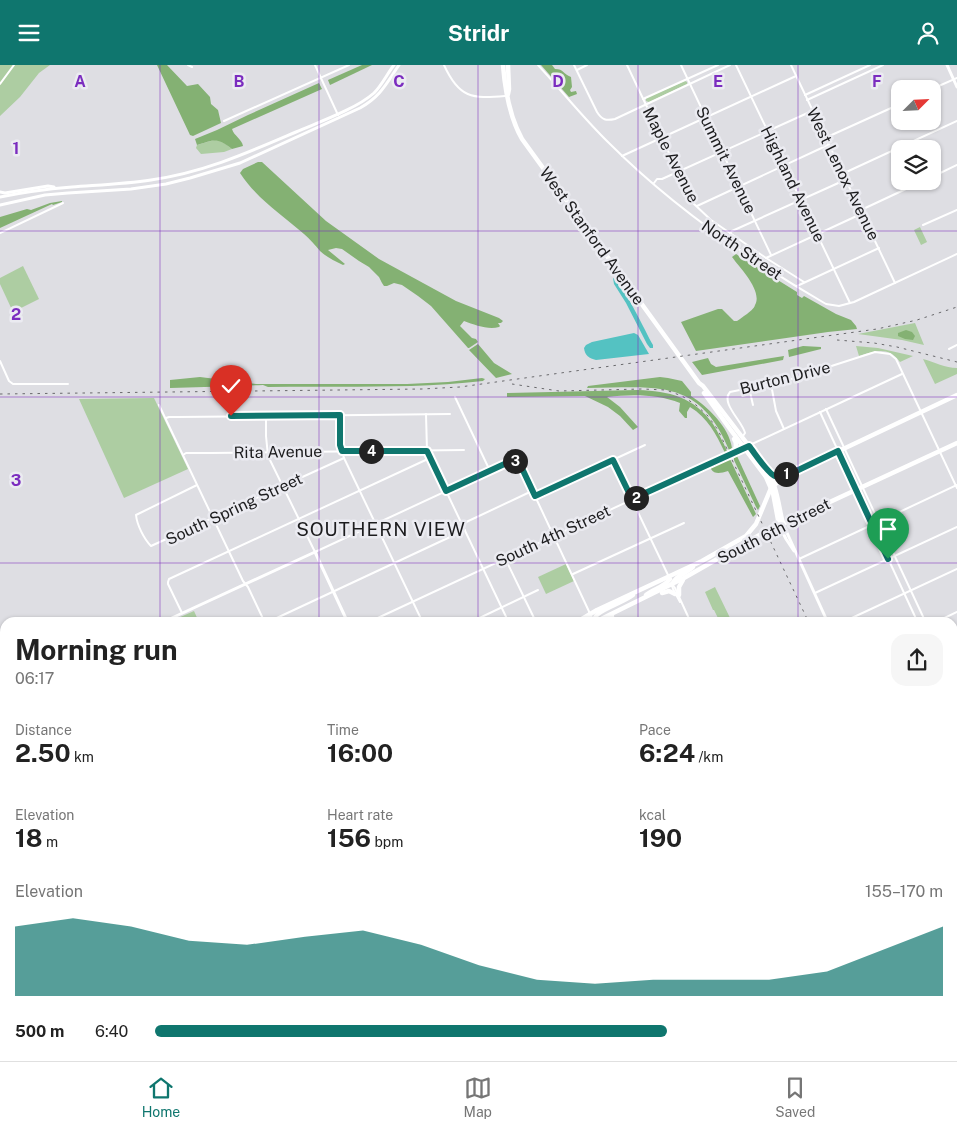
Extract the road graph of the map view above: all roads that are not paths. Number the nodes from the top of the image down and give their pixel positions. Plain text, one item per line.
1 (14, 65) edge
2 (188, 65) edge
3 (315, 65) edge
4 (348, 65) edge
5 (394, 65) edge
6 (399, 65) edge
7 (444, 65) edge
8 (503, 65) edge
9 (508, 65) edge
10 (538, 65) edge
11 (574, 65) edge
12 (587, 65) edge
13 (628, 65) edge
14 (681, 65) edge
15 (718, 65) edge
16 (730, 65) edge
17 (736, 65) edge
18 (791, 65) edge
19 (870, 65) edge
20 (883, 65) edge
21 (946, 65) edge
22 (192, 67) dead end
23 (577, 70) junction
24 (872, 70) junction
25 (796, 76) junction
26 (321, 77) junction
27 (687, 79) junction
28 (955, 79) edge
29 (0, 84) edge
30 (690, 84) junction
31 (941, 85) edge
32 (957, 87) edge
33 (805, 95) junction
34 (508, 96) junction
35 (751, 97) junction
36 (643, 99) junction
37 (807, 100) junction
38 (646, 104) junction
39 (891, 108) edge
40 (812, 111) junction
41 (339, 116) junction
42 (706, 117) junction
43 (224, 121) dead end
44 (957, 121) edge
45 (767, 131) junction
46 (661, 138) junction
47 (826, 139) junction
48 (828, 145) junction
49 (722, 152) junction
50 (622, 155) junction
51 (957, 165) edge
52 (784, 166) junction
53 (678, 173) junction
54 (941, 173) edge
55 (842, 174) junction
56 (845, 180) junction
57 (654, 184) junction
58 (738, 186) junction
59 (60, 188) junction
60 (903, 190) edge
61 (0, 192) edge
62 (0, 197) edge
63 (800, 200) junction
64 (0, 203) edge
65 (63, 203) dead end
66 (696, 206) junction
67 (860, 210) junction
68 (957, 210) edge
69 (862, 213) junction
70 (755, 221) junction
71 (923, 225) dead end
72 (0, 233) edge
73 (730, 233) junction
74 (817, 234) junction
75 (879, 248) junction
76 (771, 255) junction
77 (956, 256) edge
78 (766, 258) junction
79 (833, 269) junction
80 (804, 282) junction
81 (895, 283) junction
82 (796, 286) junction
83 (802, 289) junction
84 (850, 303) junction
85 (957, 345) edge
86 (950, 349) dead end
87 (0, 361) edge
88 (902, 374) junction
89 (699, 383) junction
90 (68, 384) dead end
91 (771, 384) junction
92 (749, 387) junction
93 (957, 395) edge
94 (455, 397) dead end
95 (159, 405) dead end
96 (753, 405) dead end
97 (826, 409) junction
98 (820, 412) junction
99 (921, 412) junction
100 (426, 414) junction
101 (450, 414) dead end
102 (340, 415) junction
103 (266, 416) junction
104 (166, 418) junction
105 (724, 421) junction
106 (784, 429) junction
107 (742, 437) junction
108 (957, 443) edge
109 (645, 445) dead end
110 (746, 447) junction
111 (844, 448) junction
112 (464, 450) dead end
113 (342, 451) junction
114 (427, 451) junction
115 (838, 451) junction
116 (939, 451) junction
117 (267, 453) junction
118 (732, 454) junction
119 (183, 455) junction
120 (430, 457) junction
121 (344, 458) junction
122 (613, 460) junction
123 (490, 471) junction
124 (769, 472) junction
125 (790, 474) junction
126 (197, 485) junction
127 (283, 486) junction
128 (773, 486) junction
129 (957, 486) edge
130 (862, 487) junction
131 (856, 490) junction
132 (360, 491) junction
133 (446, 491) junction
134 (532, 491) junction
135 (535, 496) junction
136 (632, 499) junction
137 (213, 518) junction
138 (299, 519) junction
139 (879, 522) junction
140 (684, 523) dead end
141 (376, 524) junction
142 (462, 524) junction
143 (781, 524) junction
144 (873, 525) junction
145 (957, 527) edge
146 (465, 530) junction
147 (554, 536) junction
148 (651, 538) junction
149 (229, 551) junction
150 (315, 552) junction
151 (895, 556) junction
152 (505, 558) junction
153 (799, 559) junction
154 (888, 559) junction
155 (395, 563) junction
156 (696, 564) junction
157 (483, 569) junction
158 (957, 569) edge
159 (572, 575) junction
160 (669, 577) junction
161 (684, 578) junction
162 (246, 584) junction
163 (672, 585) junction
164 (641, 589) junction
165 (538, 590) dead end
166 (910, 590) junction
167 (333, 591) junction
168 (815, 593) junction
169 (904, 593) junction
170 (677, 595) junction
171 (524, 597) junction
172 (644, 598) junction
173 (413, 601) junction
174 (633, 603) junction
175 (502, 607) junction
176 (620, 609) junction
177 (182, 613) junction
178 (590, 613) junction
179 (174, 617) edge
180 (262, 617) edge
181 (278, 617) edge
182 (345, 617) edge
183 (380, 617) edge
184 (420, 617) edge
185 (481, 617) edge
186 (506, 617) edge
187 (534, 617) edge
188 (584, 617) edge
189 (590, 617) edge
190 (592, 617) edge
191 (596, 617) edge
192 (604, 617) edge
193 (610, 617) edge
194 (688, 617) edge
195 (825, 617) edge
196 (854, 617) edge
197 (915, 617) edge
198 (923, 617) edge

1 - 29 street
2 - 22 street
3 - 26 street
4 - 26 street
5 - 41 main road
6 - 41 main road
7 - 34 street
8 - 9 street
8 - 34 main road, West Stanford Avenue
9 - 34 main road, West Stanford Avenue
10 - 50 street, North Street
11 - 23 street
12 - 23 street
13 - 36 street, Maple Avenue
14 - 27 street, Summit Avenue
15 - 27 street
16 - 30 street
17 - 35 street, Highland Avenue
18 - 25 street, West Lenox Avenue
19 - 24 street
19 - 33 street
20 - 24 street
21 - 28 main road
23 - 38 street
24 - 37 street
25 - 33 street, West Lenox Avenue
25 - 35 street
26 - 41 street
26 - 43 street
27 - 30 street, Summit Avenue
27 - 36 street
28 - 31 street
28 - 32 main road
30 - 38 street
30 - 42 street, Summit Avenue
33 - 37 street, West Lenox Avenue
34 - 89 main road, West Stanford Avenue
35 - 42 street
35 - 45 street, Highland Avenue
36 - 38 street, Maple Avenue
37 - 40 street, West Lenox Avenue
38 - 46 street, Maple Avenue
39 - 47 street
40 - 45 street
40 - 47 street, West Lenox Avenue
41 - 59 main road
41 - 64 main road
42 - 46 street
42 - 49 street, Summit Avenue
44 - 55 street
45 - 49 street
45 - 52 street, Highland Avenue
46 - 50 street
46 - 53 street, Maple Avenue
47 - 48 street, West Lenox Avenue
48 - 52 street
48 - 55 street, West Lenox Avenue
49 - 53 street
49 - 58 street, Summit Avenue
50 - 57 street, North Street
51 - 54 street
52 - 58 street
52 - 63 street, Highland Avenue
53 - 57 street
53 - 66 street, Maple Avenue
55 - 56 street, West Lenox Avenue
56 - 63 street
56 - 67 street, West Lenox Avenue
57 - 82 street, North Street
58 - 66 street
58 - 70 street, Summit Avenue
59 - 61 main road
59 - 62 main road
60 - 67 street
63 - 70 street
63 - 74 street, Highland Avenue
65 - 72 street
66 - 73 street, Maple Avenue
67 - 69 street, West Lenox Avenue
68 - 71 street
69 - 74 street
69 - 75 street, West Lenox Avenue
70 - 73 street
70 - 76 street, Summit Avenue
73 - 78 street, Maple Avenue
74 - 76 street
74 - 79 street, Highland Avenue
75 - 79 street
75 - 81 street, West Lenox Avenue
76 - 78 street
77 - 81 street
78 - 80 street, Maple Avenue
79 - 80 street
79 - 84 street, Highland Avenue
80 - 82 street
80 - 83 street
81 - 84 street
82 - 83 street, North Street
83 - 84 street, North Street
85 - 86 street
87 - 90 street
88 - 91 street, Burton Drive
88 - 97 street, South 4th Street
88 - 99 street
89 - 105 main road
89 - 107 main road
91 - 92 street, Burton Drive
91 - 106 street
92 - 96 street
92 - 107 street, Burton Drive
93 - 99 main road
94 - 123 street
95 - 104 street
97 - 98 street, South 4th Street
97 - 111 street
98 - 106 street, South 4th Street
98 - 115 street
99 - 111 main road
99 - 116 street
100 - 101 street
100 - 102 street
100 - 114 street
102 - 103 street
102 - 113 street
103 - 104 street
103 - 117 street
104 - 119 street
105 - 110 main road
105 - 118 main road
106 - 110 street, South 4th Street
107 - 110 main road
108 - 116 main road, South 6th Street
109 - 122 street
110 - 118 street, South 4th Street
110 - 124 main road
110 - 128 main road
111 - 115 main road
111 - 130 street
112 - 114 street, Rita Avenue
113 - 114 street, Rita Avenue
113 - 117 street, Rita Avenue
113 - 121 street
114 - 120 street
115 - 125 main road
115 - 131 street
116 - 129 street
116 - 130 main road, South 6th Street
117 - 119 street, Rita Avenue
117 - 127 street
118 - 136 street, South 4th Street
119 - 126 street
120 - 132 street
120 - 133 street
121 - 127 street, South Spring Street
121 - 132 street
122 - 135 street
122 - 136 street
123 - 133 street
123 - 134 street
124 - 125 main road
124 - 128 main road
125 - 128 main road
126 - 137 street
126 - 137 street, South Spring Street
127 - 137 street, South Spring Street
127 - 138 street
128 - 143 main road
128 - 156 main road, South 6th Street
129 - 139 street
130 - 131 main road, South 6th Street
130 - 139 street
131 - 143 main road, South 6th Street
131 - 144 street
132 - 138 street
132 - 141 street
133 - 141 street
133 - 142 street
134 - 135 street
134 - 142 street
135 - 147 street
136 - 147 street, South 4th Street
136 - 148 street
137 - 149 street
138 - 149 street
138 - 150 street
139 - 144 street
139 - 151 street
140 - 148 street
141 - 150 street
141 - 155 street
142 - 146 street
143 - 153 main road
143 - 161 main road, South 6th Street
144 - 153 street
144 - 154 street
145 - 151 street
146 - 155 street
146 - 157 street
147 - 152 street, South 4th Street
147 - 159 street
148 - 159 street
148 - 160 street
149 - 162 street
149 - 177 street
150 - 162 main road
150 - 167 main road
151 - 154 street
151 - 166 street
152 - 157 street, South 4th Street
152 - 171 street
153 - 168 main road
154 - 168 street
154 - 169 street
155 - 167 street
155 - 173 street
156 - 160 main road, South 6th Street
156 - 163 main road
157 - 173 street, South 4th Street
157 - 175 street
158 - 166 street
159 - 178 street
160 - 163 street
160 - 164 main road, South 6th Street
160 - 172 main road
161 - 163 main road, South 6th Street
161 - 170 main road
162 - 177 main road
162 - 180 street
163 - 170 street
163 - 172 main road, South 6th Street
164 - 178 main road, South 6th Street
164 - 191 main road
165 - 171 street
166 - 169 street
166 - 198 street
167 - 181 street
167 - 182 main road
168 - 195 main road
169 - 196 street
169 - 197 street
170 - 174 main road
170 - 194 street
171 - 175 street
171 - 187 street
172 - 174 main road, South 6th Street
173 - 183 street, South 4th Street
173 - 184 street
174 - 176 main road, South 6th Street
175 - 185 street
175 - 186 street
176 - 192 main road, South 6th Street
176 - 193 main road
177 - 179 main road
178 - 188 main road, South 6th Street
178 - 189 main road
178 - 190 street

